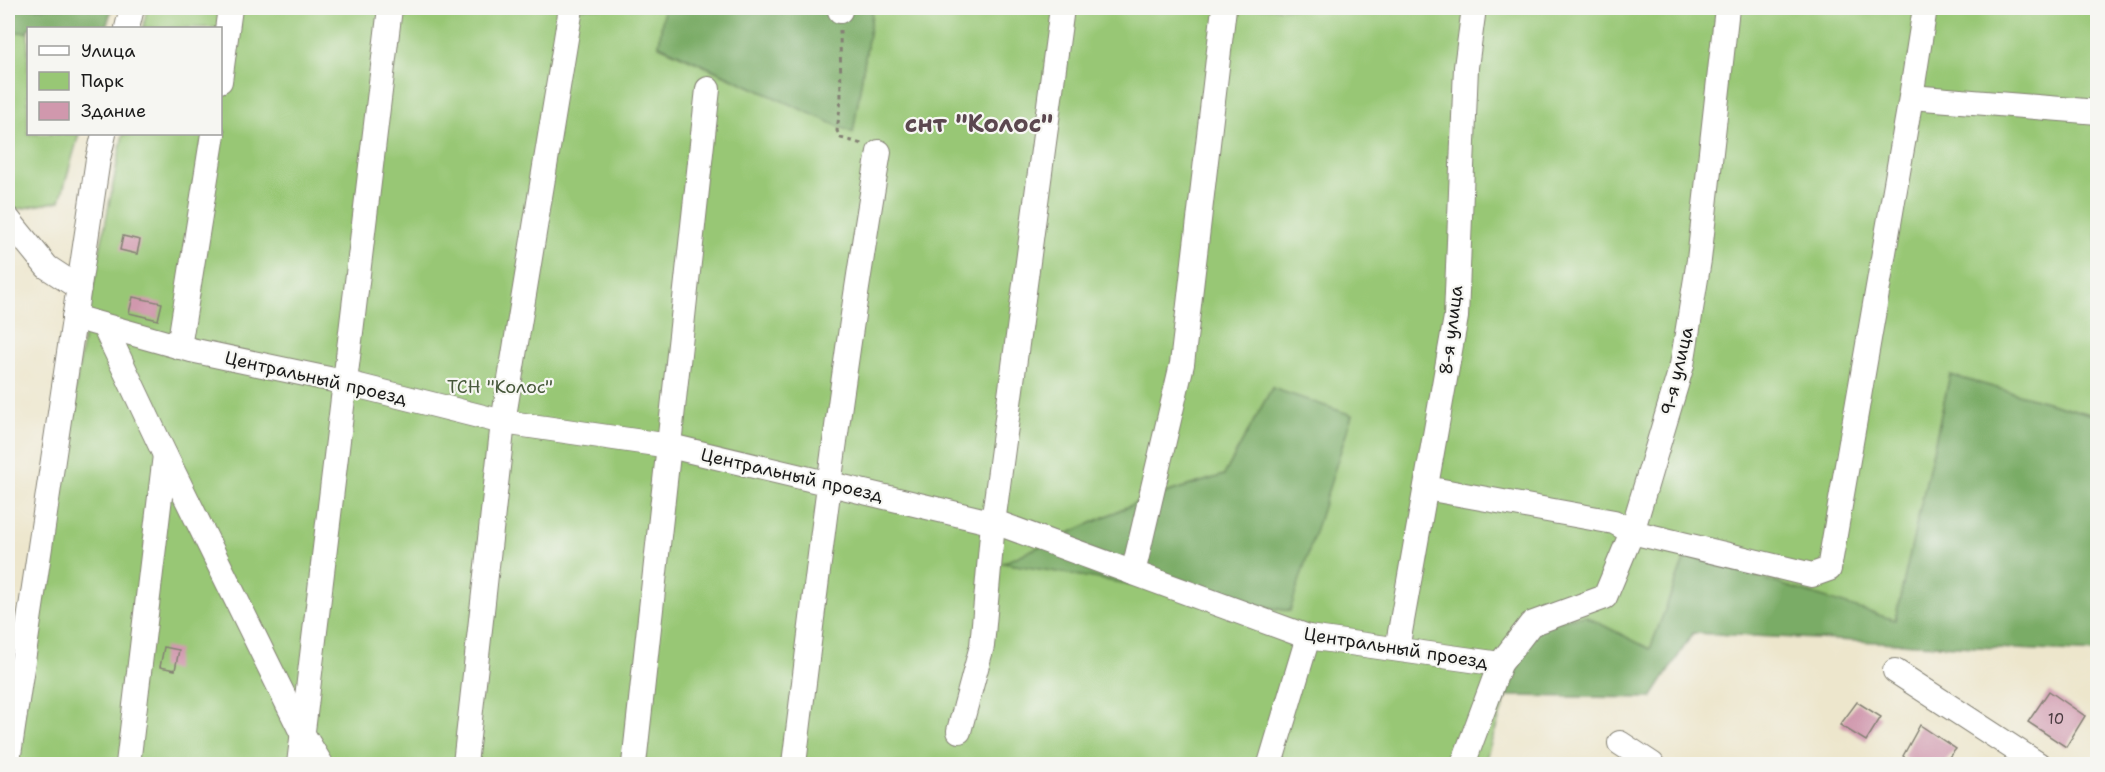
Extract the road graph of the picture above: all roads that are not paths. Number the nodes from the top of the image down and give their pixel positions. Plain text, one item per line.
1 (132, 8) edge
2 (230, 8) edge
3 (390, 8) edge
4 (571, 8) edge
5 (1062, 8) edge
6 (1224, 8) edge
7 (1474, 8) edge
8 (1727, 8) edge
9 (1925, 8) edge
10 (127, 27) edge
11 (222, 66) edge
12 (708, 89) dead end
13 (1911, 97) junction
14 (2097, 112) edge
15 (104, 135) edge
16 (213, 135) edge
17 (879, 152) road end
18 (8, 219) edge
19 (79, 288) junction
20 (74, 317) junction
21 (104, 326) junction
22 (179, 347) junction
23 (343, 382) junction
24 (503, 422) junction
25 (670, 446) junction
26 (165, 455) junction
27 (829, 484) junction
28 (1426, 488) junction
29 (993, 523) junction
30 (1632, 532) junction
31 (1133, 573) junction
32 (1308, 637) junction
33 (1397, 650) junction
34 (1500, 664) junction
35 (1895, 671) dead end
36 (302, 731) junction
37 (959, 731) dead end
38 (1620, 743) dead end
39 (8, 761) edge
40 (128, 765) edge
41 (298, 765) edge
42 (321, 765) edge
43 (465, 765) edge
44 (634, 765) edge
45 (794, 765) edge
46 (1270, 765) edge
47 (1463, 765) edge
48 (1652, 765) edge
49 (2038, 765) edge

1 - 10 street
2 - 11 street
3 - 23 street
4 - 24 street
5 - 29 street
6 - 31 street
7 - 28 street, 8-я улица
8 - 30 street, 9-я улица
9 - 13 street
12 - 25 street
13 - 14 street
13 - 30 street
15 - 19 street
16 - 22 street
17 - 27 street
18 - 19 street
19 - 20 street
20 - 21 street, Центральный проезд
20 - 39 street
21 - 22 street, Центральный проезд
21 - 26 street
22 - 23 street, Центральный проезд
23 - 24 street, Центральный проезд
23 - 36 street
24 - 25 street, Центральный проезд
24 - 43 street
25 - 27 street, Центральный проезд
25 - 44 street
26 - 36 street
26 - 40 street
27 - 29 street, Центральный проезд
27 - 45 street
28 - 30 street
28 - 33 street, 8-я улица
29 - 31 street, Центральный проезд
29 - 37 street
30 - 34 street, 9-я улица
31 - 32 street, Центральный проезд
32 - 33 street, Центральный проезд
32 - 46 street
33 - 34 street, Центральный проезд
34 - 47 street, 9-я улица
35 - 49 street
36 - 41 street
36 - 42 street
38 - 48 street

